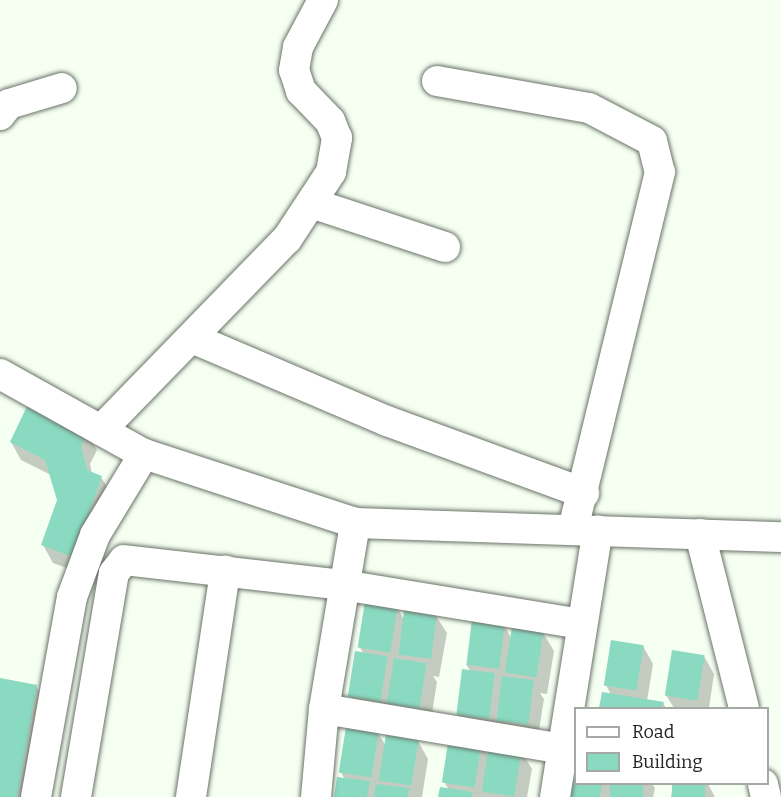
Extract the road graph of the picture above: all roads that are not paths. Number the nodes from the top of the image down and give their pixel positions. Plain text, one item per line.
1 (323, 0) edge
2 (437, 81) dead end
3 (62, 88) dead end
4 (0, 115) edge
5 (314, 204) junction
6 (445, 247) dead end
7 (192, 338) junction
8 (0, 374) edge
9 (101, 430) junction
10 (144, 454) junction
11 (584, 493) junction
12 (355, 523) junction
13 (585, 530) junction
14 (700, 534) junction
15 (781, 537) edge
16 (225, 572) junction
17 (343, 585) junction
18 (582, 624) junction
19 (744, 707) edge
20 (324, 709) junction
21 (562, 749) junction
22 (36, 797) edge
23 (76, 797) edge
24 (191, 797) edge
25 (316, 797) edge
26 (555, 797) edge

1 - 5 street
2 - 11 street
3 - 4 street
5 - 6 street
5 - 7 street
7 - 9 street
7 - 11 street
8 - 9 street
9 - 10 street
10 - 12 street
10 - 22 street
11 - 13 street
12 - 13 street
12 - 17 street
13 - 14 street
13 - 18 street
14 - 15 street
14 - 19 street
16 - 17 street
16 - 23 street
16 - 24 street
17 - 18 street
17 - 20 street
18 - 21 street
20 - 21 street
20 - 25 street
21 - 26 street

